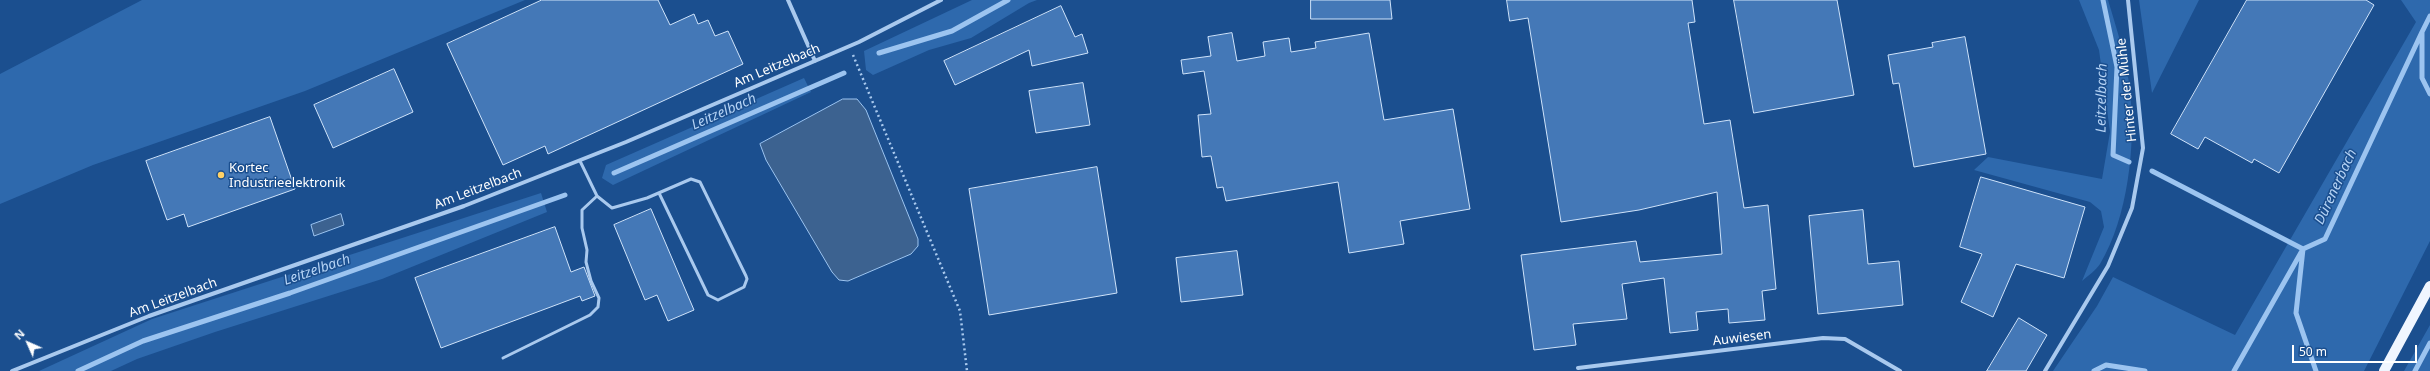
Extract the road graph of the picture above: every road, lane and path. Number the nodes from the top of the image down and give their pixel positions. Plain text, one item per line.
1 (788, 0) edge
2 (940, 0) edge
3 (2128, 0) edge
4 (850, 46) junction
5 (815, 61) junction
6 (580, 161) junction
7 (659, 193) junction
8 (597, 196) junction
9 (2430, 286) edge
10 (503, 358) dead end
11 (1578, 368) dead end
12 (12, 371) edge
13 (967, 371) edge
14 (1900, 371) edge
15 (2045, 371) edge
16 (2384, 371) edge

1 - 5 street
2 - 4 street, Am Leitzelbach
3 - 15 street, Hinter der Mühle
4 - 5 street, Am Leitzelbach
4 - 13 path
5 - 6 street, Am Leitzelbach
6 - 8 lane
6 - 12 street, Am Leitzelbach
7 - 7 lane
7 - 8 lane
8 - 10 lane
9 - 16 main road
11 - 14 street, Auwiesen

